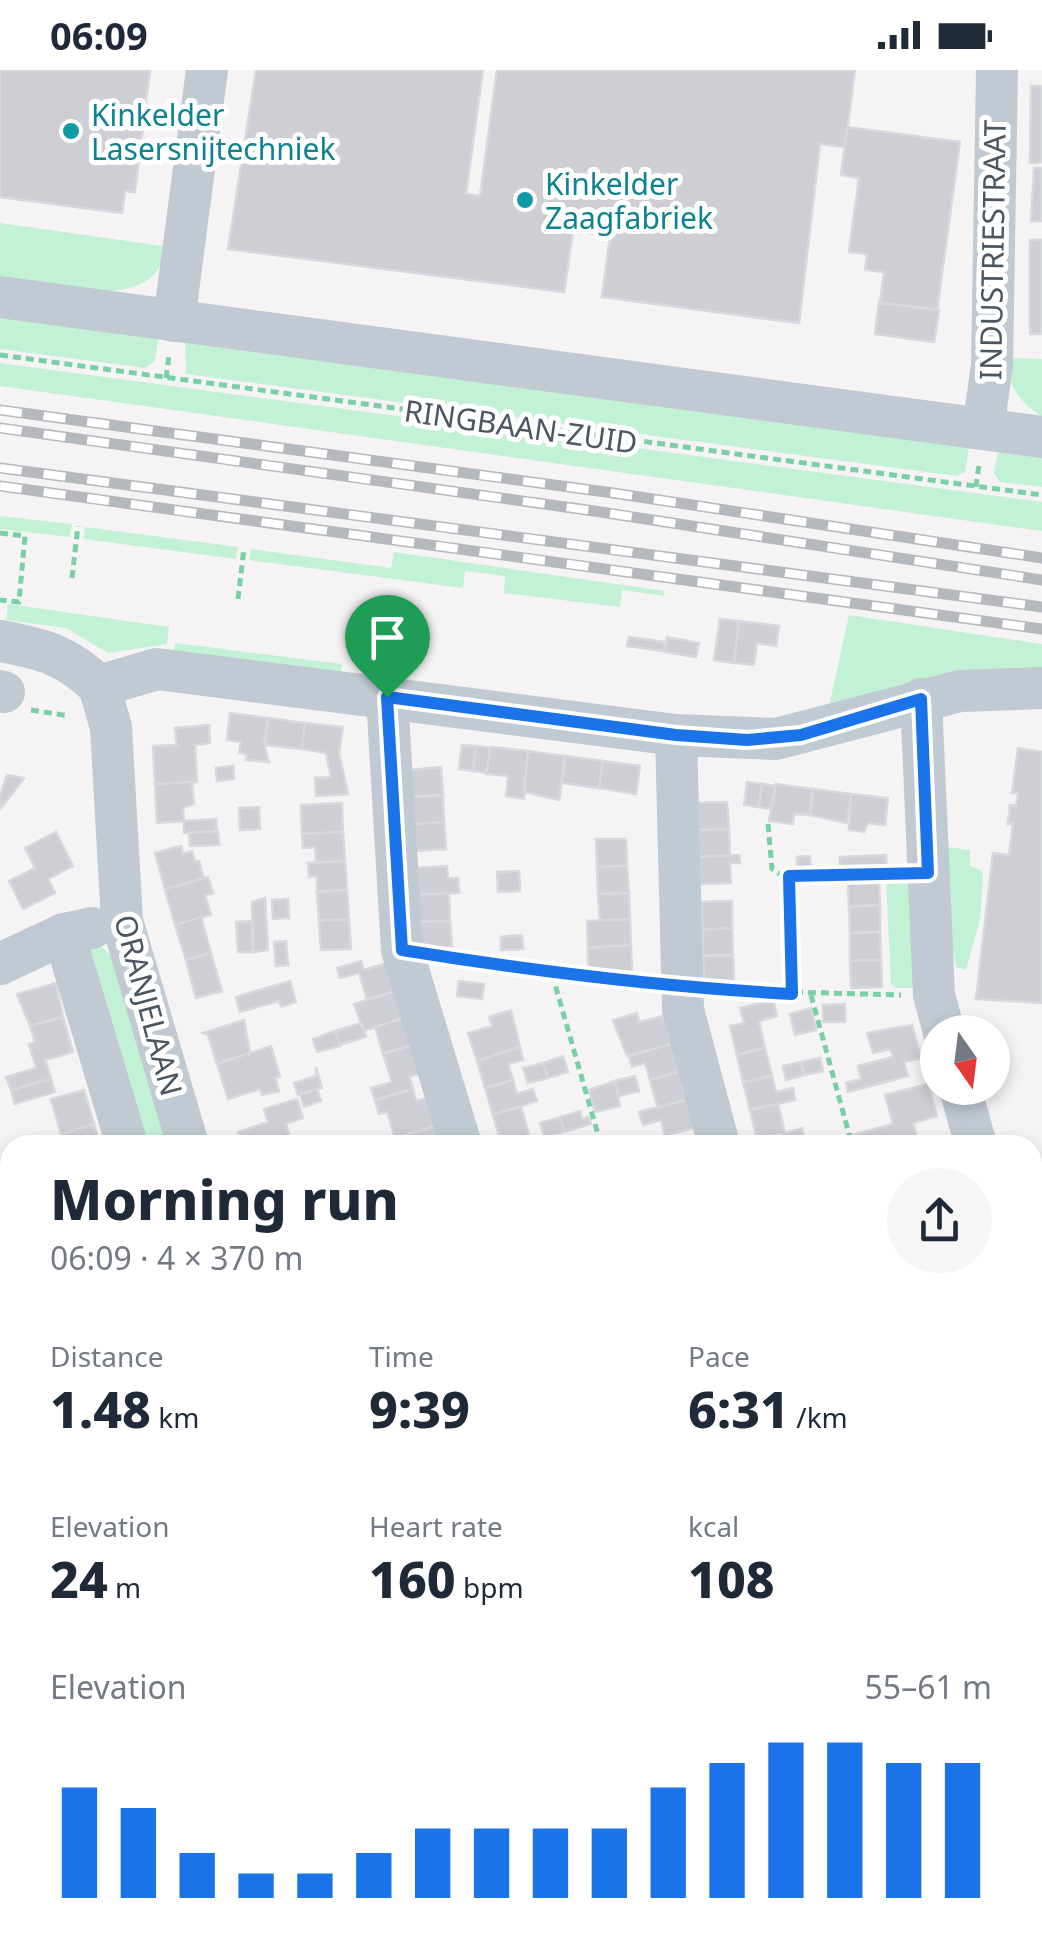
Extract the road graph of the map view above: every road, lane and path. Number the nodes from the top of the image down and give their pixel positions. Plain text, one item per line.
1 (206, 70) edge
2 (996, 70) edge
3 (0, 297) edge
4 (174, 321) junction
5 (0, 356) edge
6 (984, 429) junction
7 (1042, 437) edge
8 (1042, 496) edge
9 (78, 526) dead end
10 (0, 533) edge
11 (244, 548) dead end
12 (72, 578) dead end
13 (238, 599) dead end
14 (0, 600) edge
15 (0, 641) edge
16 (1042, 688) edge
17 (2, 692) edge
18 (387, 697) junction
19 (921, 699) junction
20 (88, 702) junction
21 (676, 735) junction
22 (768, 824) dead end
23 (928, 873) junction
24 (789, 876) junction
25 (122, 921) junction
26 (64, 934) junction
27 (402, 950) junction
28 (0, 964) edge
29 (552, 974) junction
30 (682, 988) junction
31 (792, 994) junction
32 (811, 995) junction
33 (939, 1014) edge
34 (965, 1105) edge
35 (124, 1135) edge
36 (185, 1135) edge
37 (457, 1135) edge
38 (598, 1135) edge
39 (717, 1135) edge
40 (849, 1135) edge
41 (973, 1135) edge

1 - 4 street
2 - 6 street, INDUSTRIESTRAAT
3 - 4 street, RINGBAAN-ZUID
4 - 6 street, RINGBAAN-ZUID
5 - 8 path, RINGBAAN-ZUID
6 - 7 street, RINGBAAN-ZUID
9 - 12 path
10 - 14 path
11 - 13 path
15 - 20 street
16 - 19 street
17 - 20 path
18 - 20 street
18 - 21 street
18 - 27 street
19 - 21 street
19 - 23 street
20 - 25 street, ORANJELAAN
21 - 30 street
22 - 24 path
23 - 24 path
23 - 33 street
24 - 31 path
25 - 26 street
25 - 36 street, ORANJELAAN
26 - 28 street
26 - 35 street, ORANJELAAN
27 - 29 path
27 - 37 street
29 - 30 path
29 - 38 path
30 - 31 path
30 - 39 street
31 - 32 path
32 - 33 path
32 - 40 path
34 - 41 street

